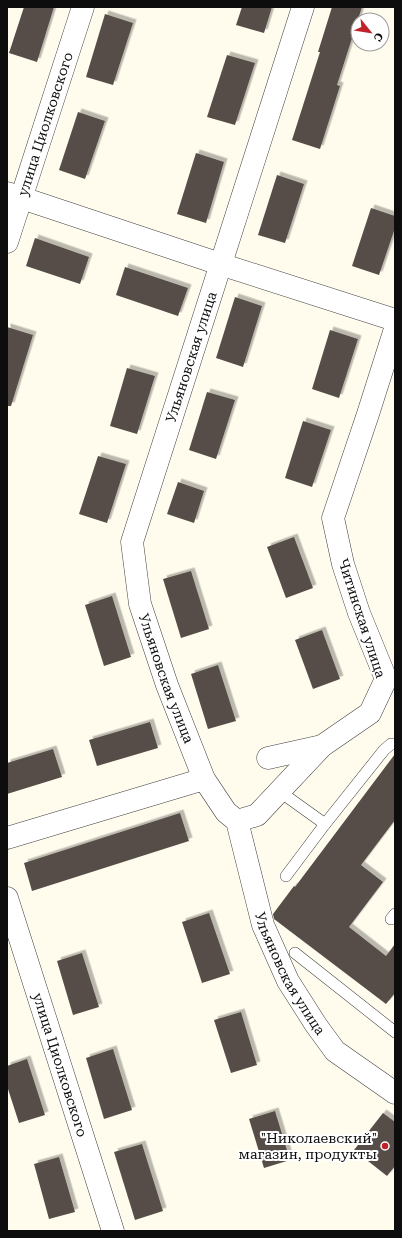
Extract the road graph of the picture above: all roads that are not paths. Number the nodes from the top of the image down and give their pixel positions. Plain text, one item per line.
1 (83, 7) edge
2 (303, 7) edge
3 (14, 195) edge
4 (7, 242) edge
5 (220, 264) junction
6 (395, 320) edge
7 (395, 329) edge
8 (395, 744) edge
9 (322, 746) junction
10 (268, 758) dead end
11 (204, 779) junction
12 (280, 792) junction
13 (237, 821) junction
14 (325, 824) junction
15 (7, 838) edge
16 (286, 876) dead end
17 (7, 898) edge
18 (295, 953) dead end
19 (395, 1032) edge
20 (395, 1093) edge
21 (113, 1231) edge

1 - 3 street, улица Циолковского
2 - 5 street, Ульяновская улица
3 - 4 street, улица Циолковского
3 - 5 street
5 - 6 street
5 - 11 street, Ульяновская улица
7 - 9 street, Читинская улица
8 - 14 lane
9 - 10 street
9 - 12 street
11 - 13 street, Ульяновская улица
11 - 15 street
12 - 13 street
12 - 14 lane
13 - 20 street, Ульяновская улица
14 - 16 lane
17 - 21 street, улица Циолковского
18 - 19 lane

